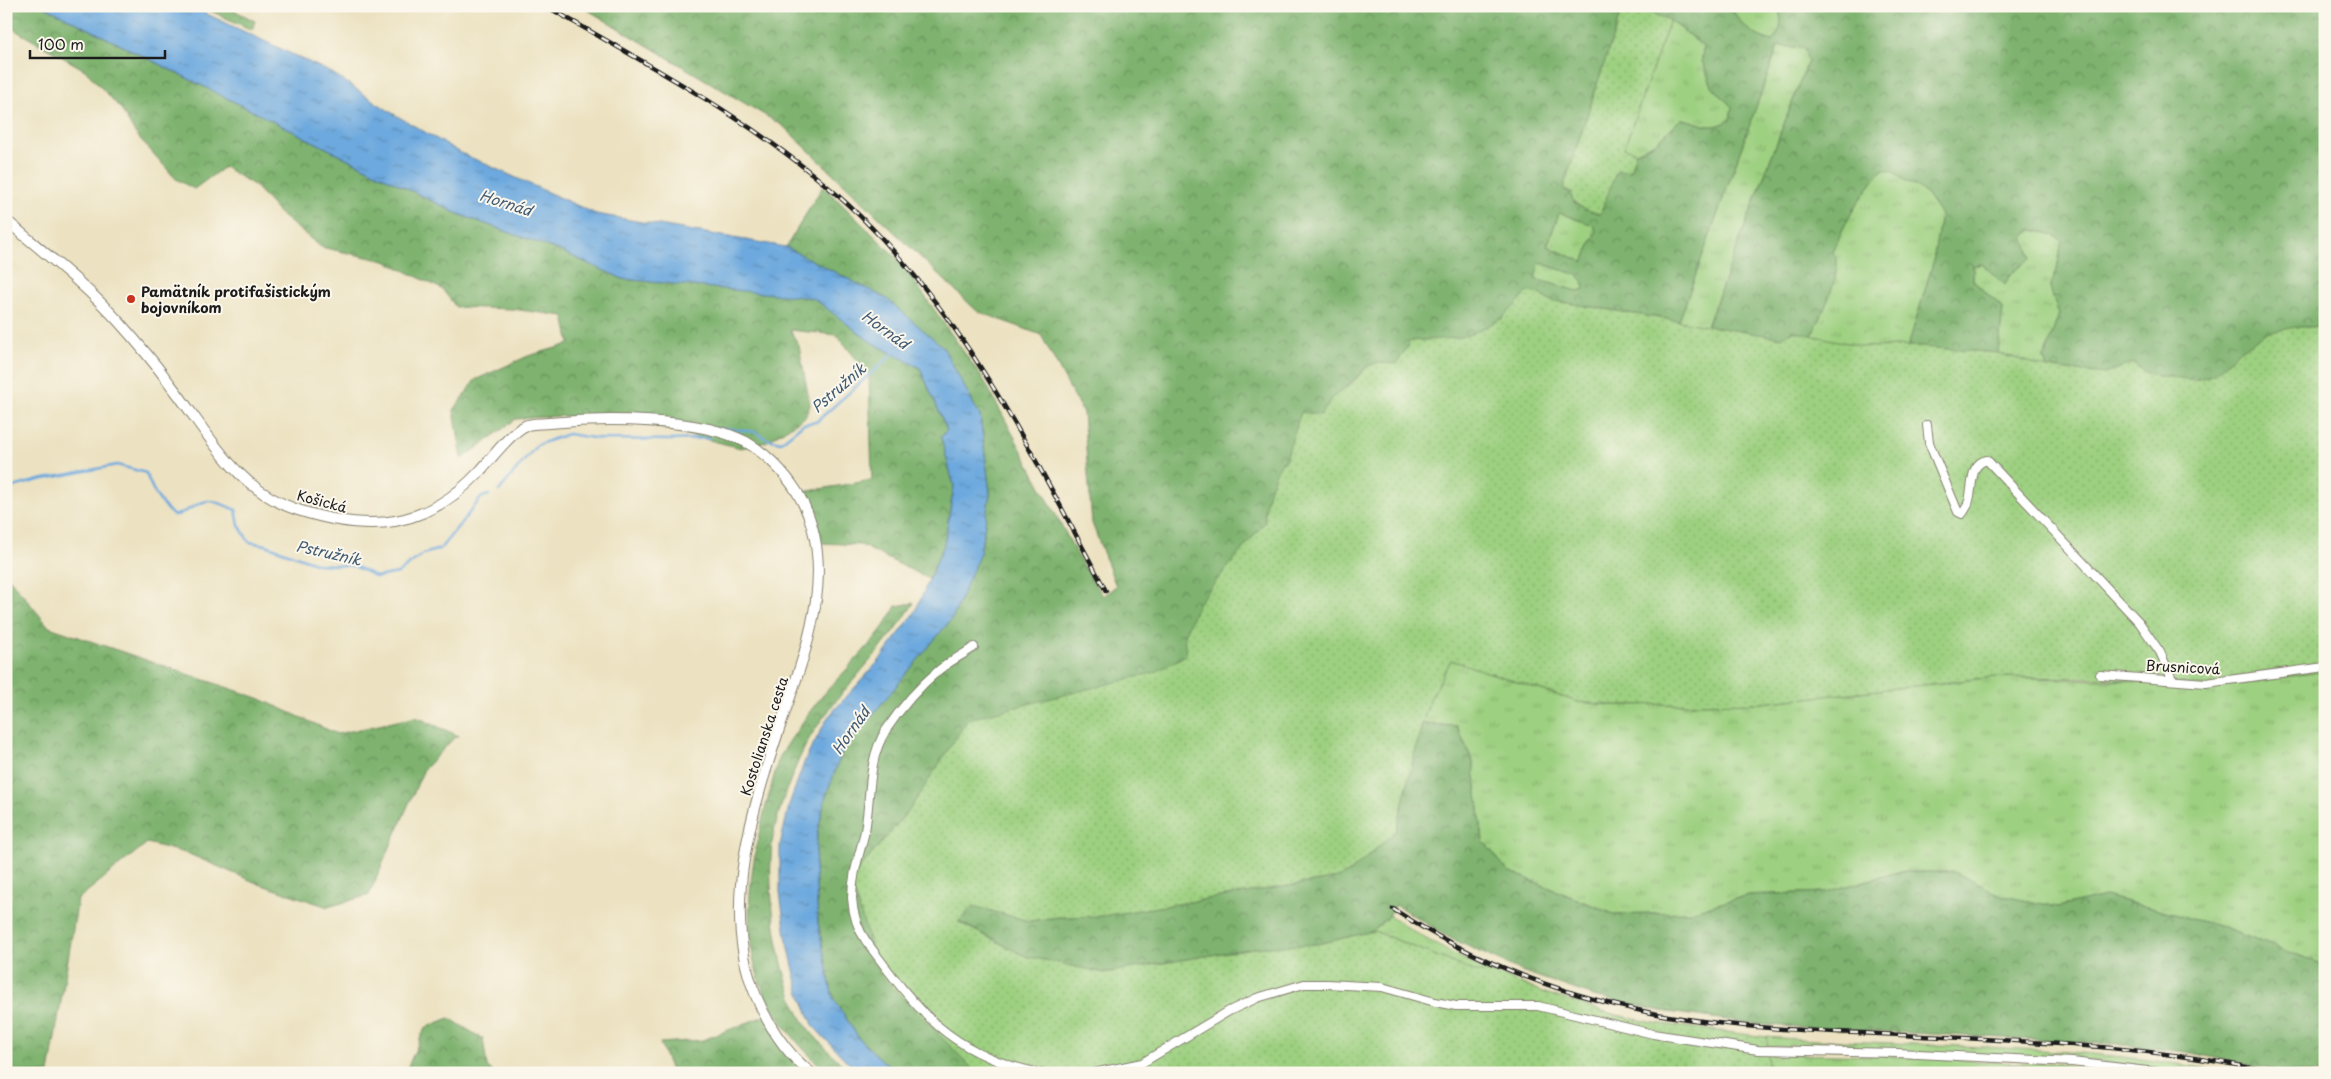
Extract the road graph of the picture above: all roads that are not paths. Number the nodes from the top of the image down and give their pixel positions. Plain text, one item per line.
1 (6, 220) edge
2 (1927, 425) dead end
3 (718, 431) joint
4 (974, 646) dead end
5 (2325, 667) edge
6 (2100, 675) dead end
7 (2172, 679) junction
8 (811, 1073) edge
9 (1039, 1073) edge
10 (1094, 1073) edge
11 (2164, 1073) edge

1 - 3 street, Košická
2 - 7 street
3 - 8 street, Kostolianska cesta
4 - 9 street
5 - 7 street, Brusnicová
6 - 7 street, Brusnicová
10 - 11 street

